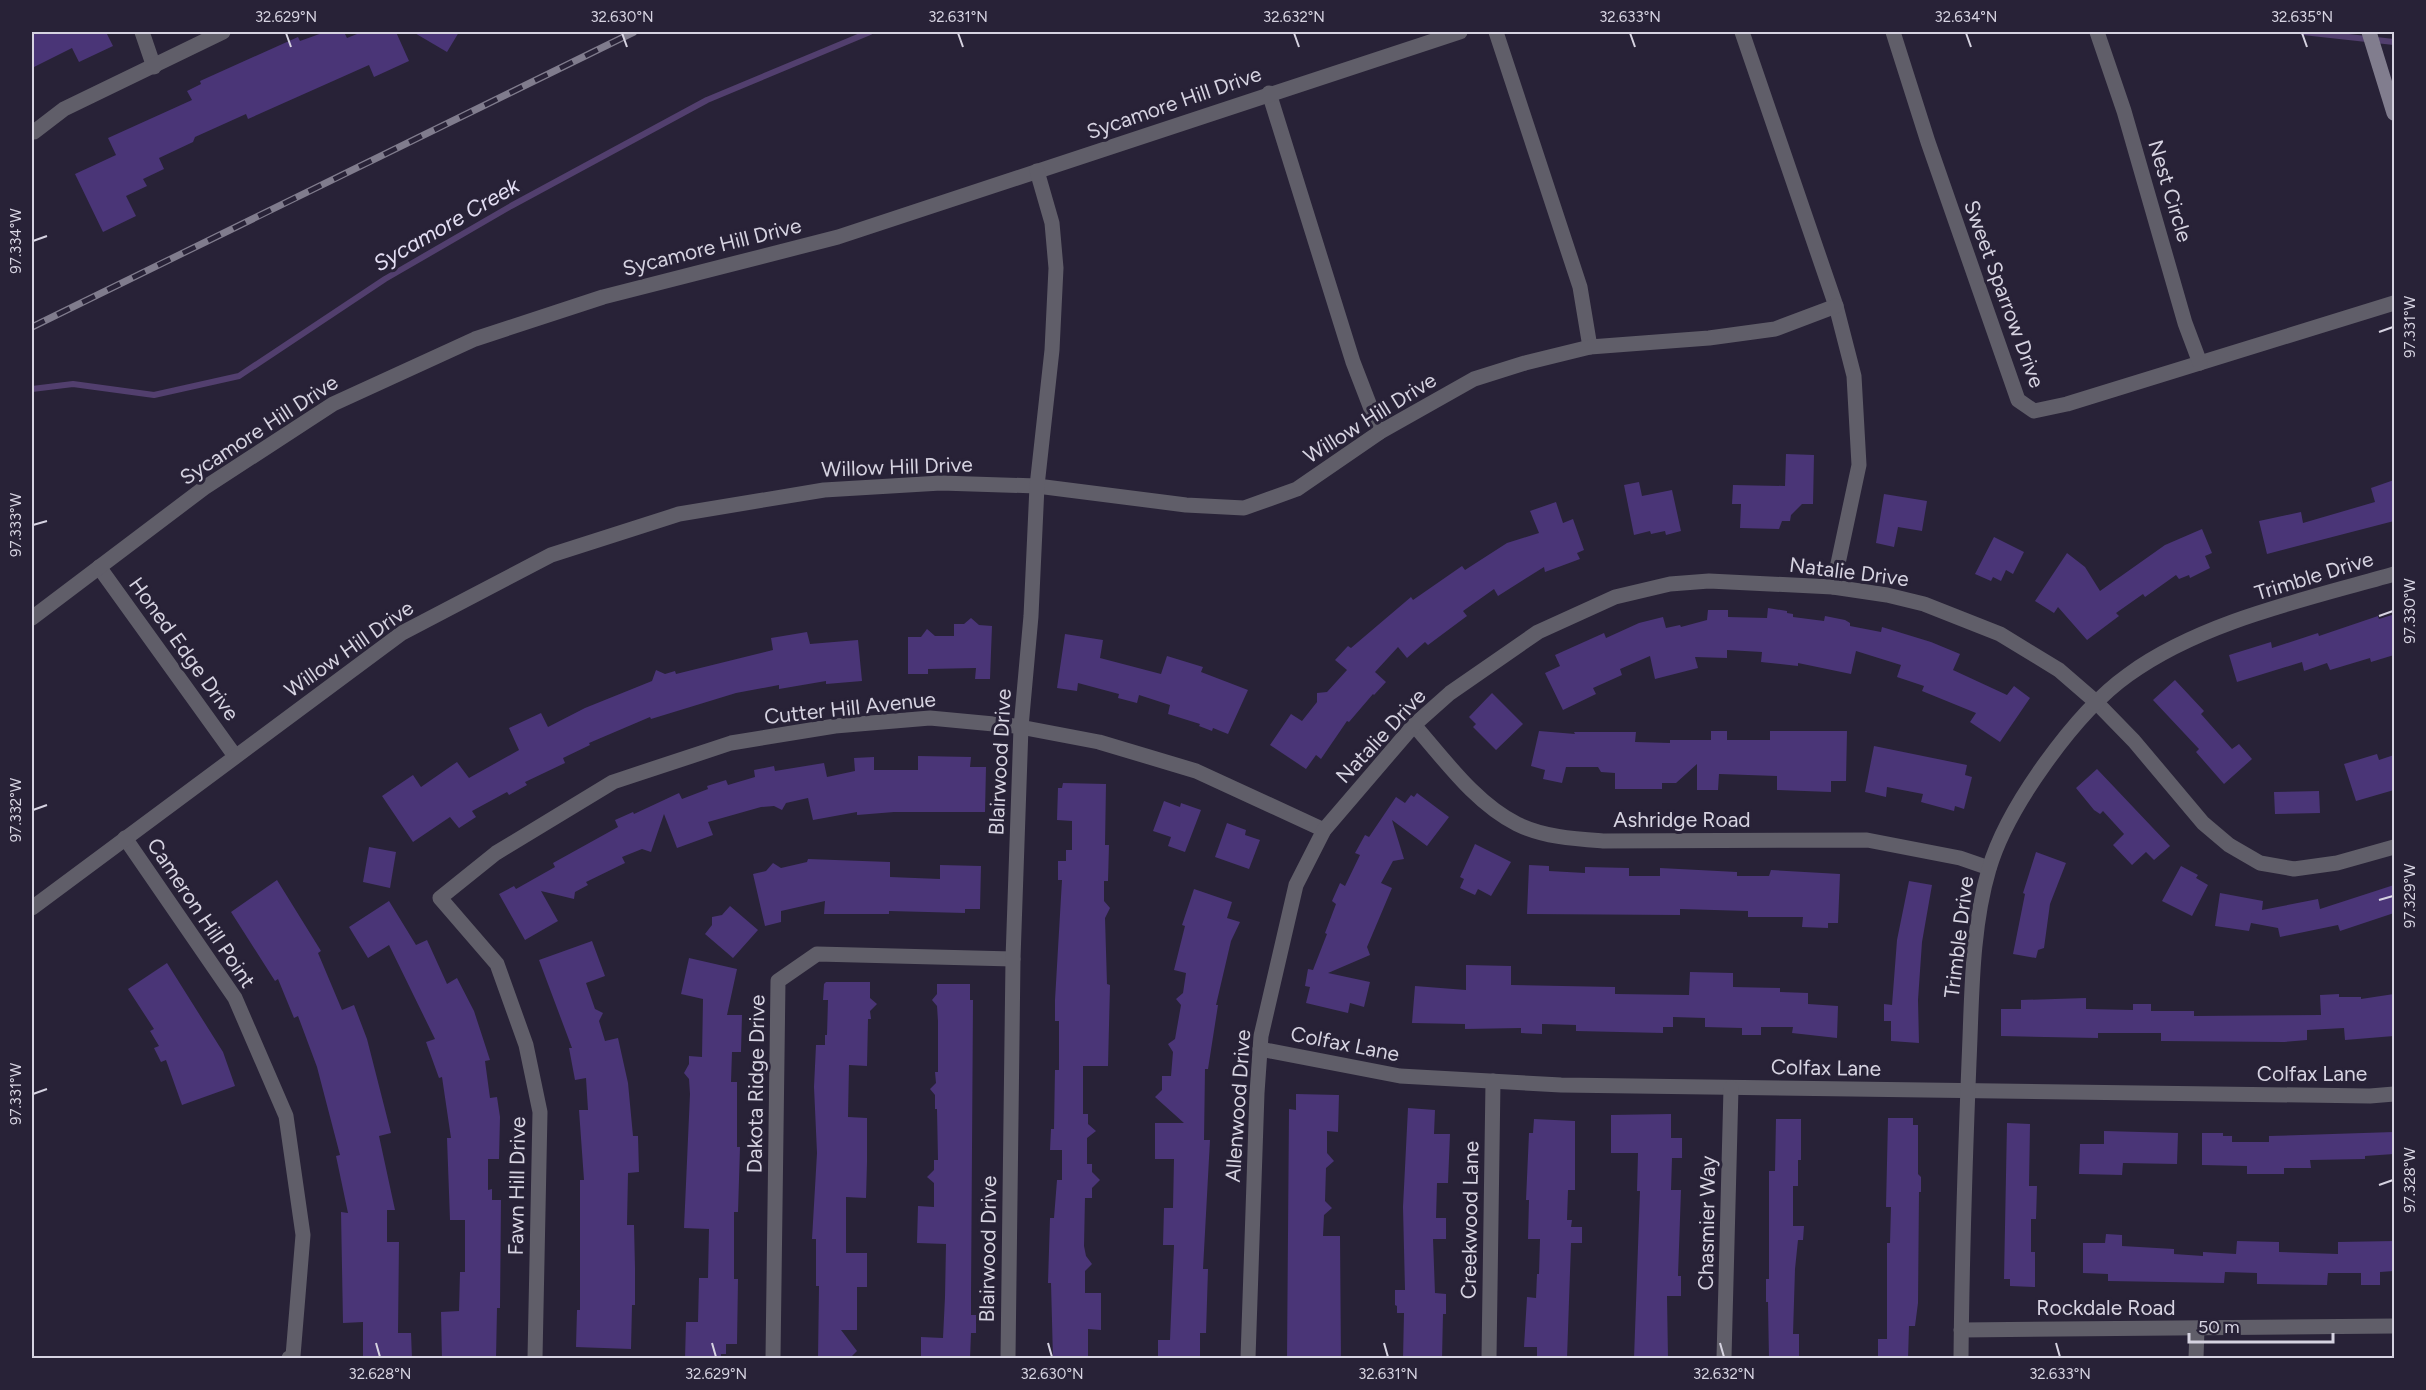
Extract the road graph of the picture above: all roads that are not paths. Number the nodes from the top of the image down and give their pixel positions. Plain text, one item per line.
1 (142, 32) edge
2 (223, 32) edge
3 (1460, 32) edge
4 (1496, 32) edge
5 (1742, 32) edge
6 (1893, 32) edge
7 (2097, 32) edge
8 (2368, 32) edge
9 (153, 67) junction
10 (1269, 93) junction
11 (2394, 112) edge
12 (34, 132) dead end
13 (1037, 171) junction
14 (2394, 303) edge
15 (1836, 306) junction
16 (1590, 347) junction
17 (2200, 363) junction
18 (1380, 432) junction
19 (1037, 486) junction
20 (99, 567) junction
21 (2394, 574) edge
22 (1833, 587) junction
23 (32, 618) edge
24 (2096, 702) junction
25 (1414, 725) junction
26 (1021, 727) junction
27 (236, 756) junction
28 (1324, 830) junction
29 (125, 838) junction
30 (2394, 847) edge
31 (1989, 868) junction
32 (440, 898) joint
33 (32, 908) edge
34 (1013, 959) junction
35 (1260, 1050) junction
36 (1493, 1081) junction
37 (1731, 1088) junction
38 (1968, 1092) junction
39 (2394, 1094) edge
40 (2394, 1326) edge
41 (2197, 1329) junction
42 (1961, 1330) junction
43 (289, 1359) edge
44 (535, 1359) edge
45 (773, 1359) edge
46 (1008, 1359) edge
47 (1248, 1359) edge
48 (1489, 1359) edge
49 (1724, 1359) edge
50 (1961, 1359) edge
51 (2196, 1359) edge

1 - 9 street
2 - 9 street
3 - 10 street, Sycamore Hill Drive
4 - 16 street
5 - 15 street
6 - 17 street, Sweet Sparrow Drive
7 - 17 street, Nest Circle
8 - 11 main road
9 - 12 street
10 - 13 street, Sycamore Hill Drive
10 - 18 street
13 - 19 street, Blairwood Drive
13 - 20 street, Sycamore Hill Drive
14 - 17 street, Sweet Sparrow Drive
15 - 16 street, Willow Hill Drive
15 - 22 street
16 - 18 street, Willow Hill Drive
18 - 19 street, Willow Hill Drive
19 - 26 street, Blairwood Drive
19 - 27 street, Willow Hill Drive
20 - 23 street, Sycamore Hill Drive
20 - 27 street, Honed Edge Drive
21 - 24 street, Trimble Drive
22 - 24 street, Natalie Drive
22 - 25 street, Natalie Drive
24 - 30 street, Natalie Drive
24 - 31 street, Trimble Drive
25 - 28 street, Natalie Drive
25 - 31 street, Ashridge Road
26 - 28 street, Cutter Hill Avenue
26 - 32 street, Cutter Hill Avenue
26 - 34 street, Blairwood Drive
27 - 29 street, Willow Hill Drive
28 - 35 street, Allenwood Drive
29 - 33 street, Willow Hill Drive
29 - 43 street, Cameron Hill Point
31 - 38 street, Trimble Drive
32 - 44 street, Fawn Hill Drive
34 - 45 street, Dakota Ridge Drive
34 - 46 street, Blairwood Drive
35 - 36 street, Colfax Lane
35 - 47 street, Allenwood Drive
36 - 37 street, Colfax Lane
36 - 48 street, Creekwood Lane
37 - 38 street, Colfax Lane
37 - 49 street, Chasmier Way
38 - 39 street, Colfax Lane
38 - 42 street, Trimble Drive
40 - 41 street, Rockdale Road
41 - 42 street, Rockdale Road
41 - 51 street
42 - 50 street, Trimble Drive

